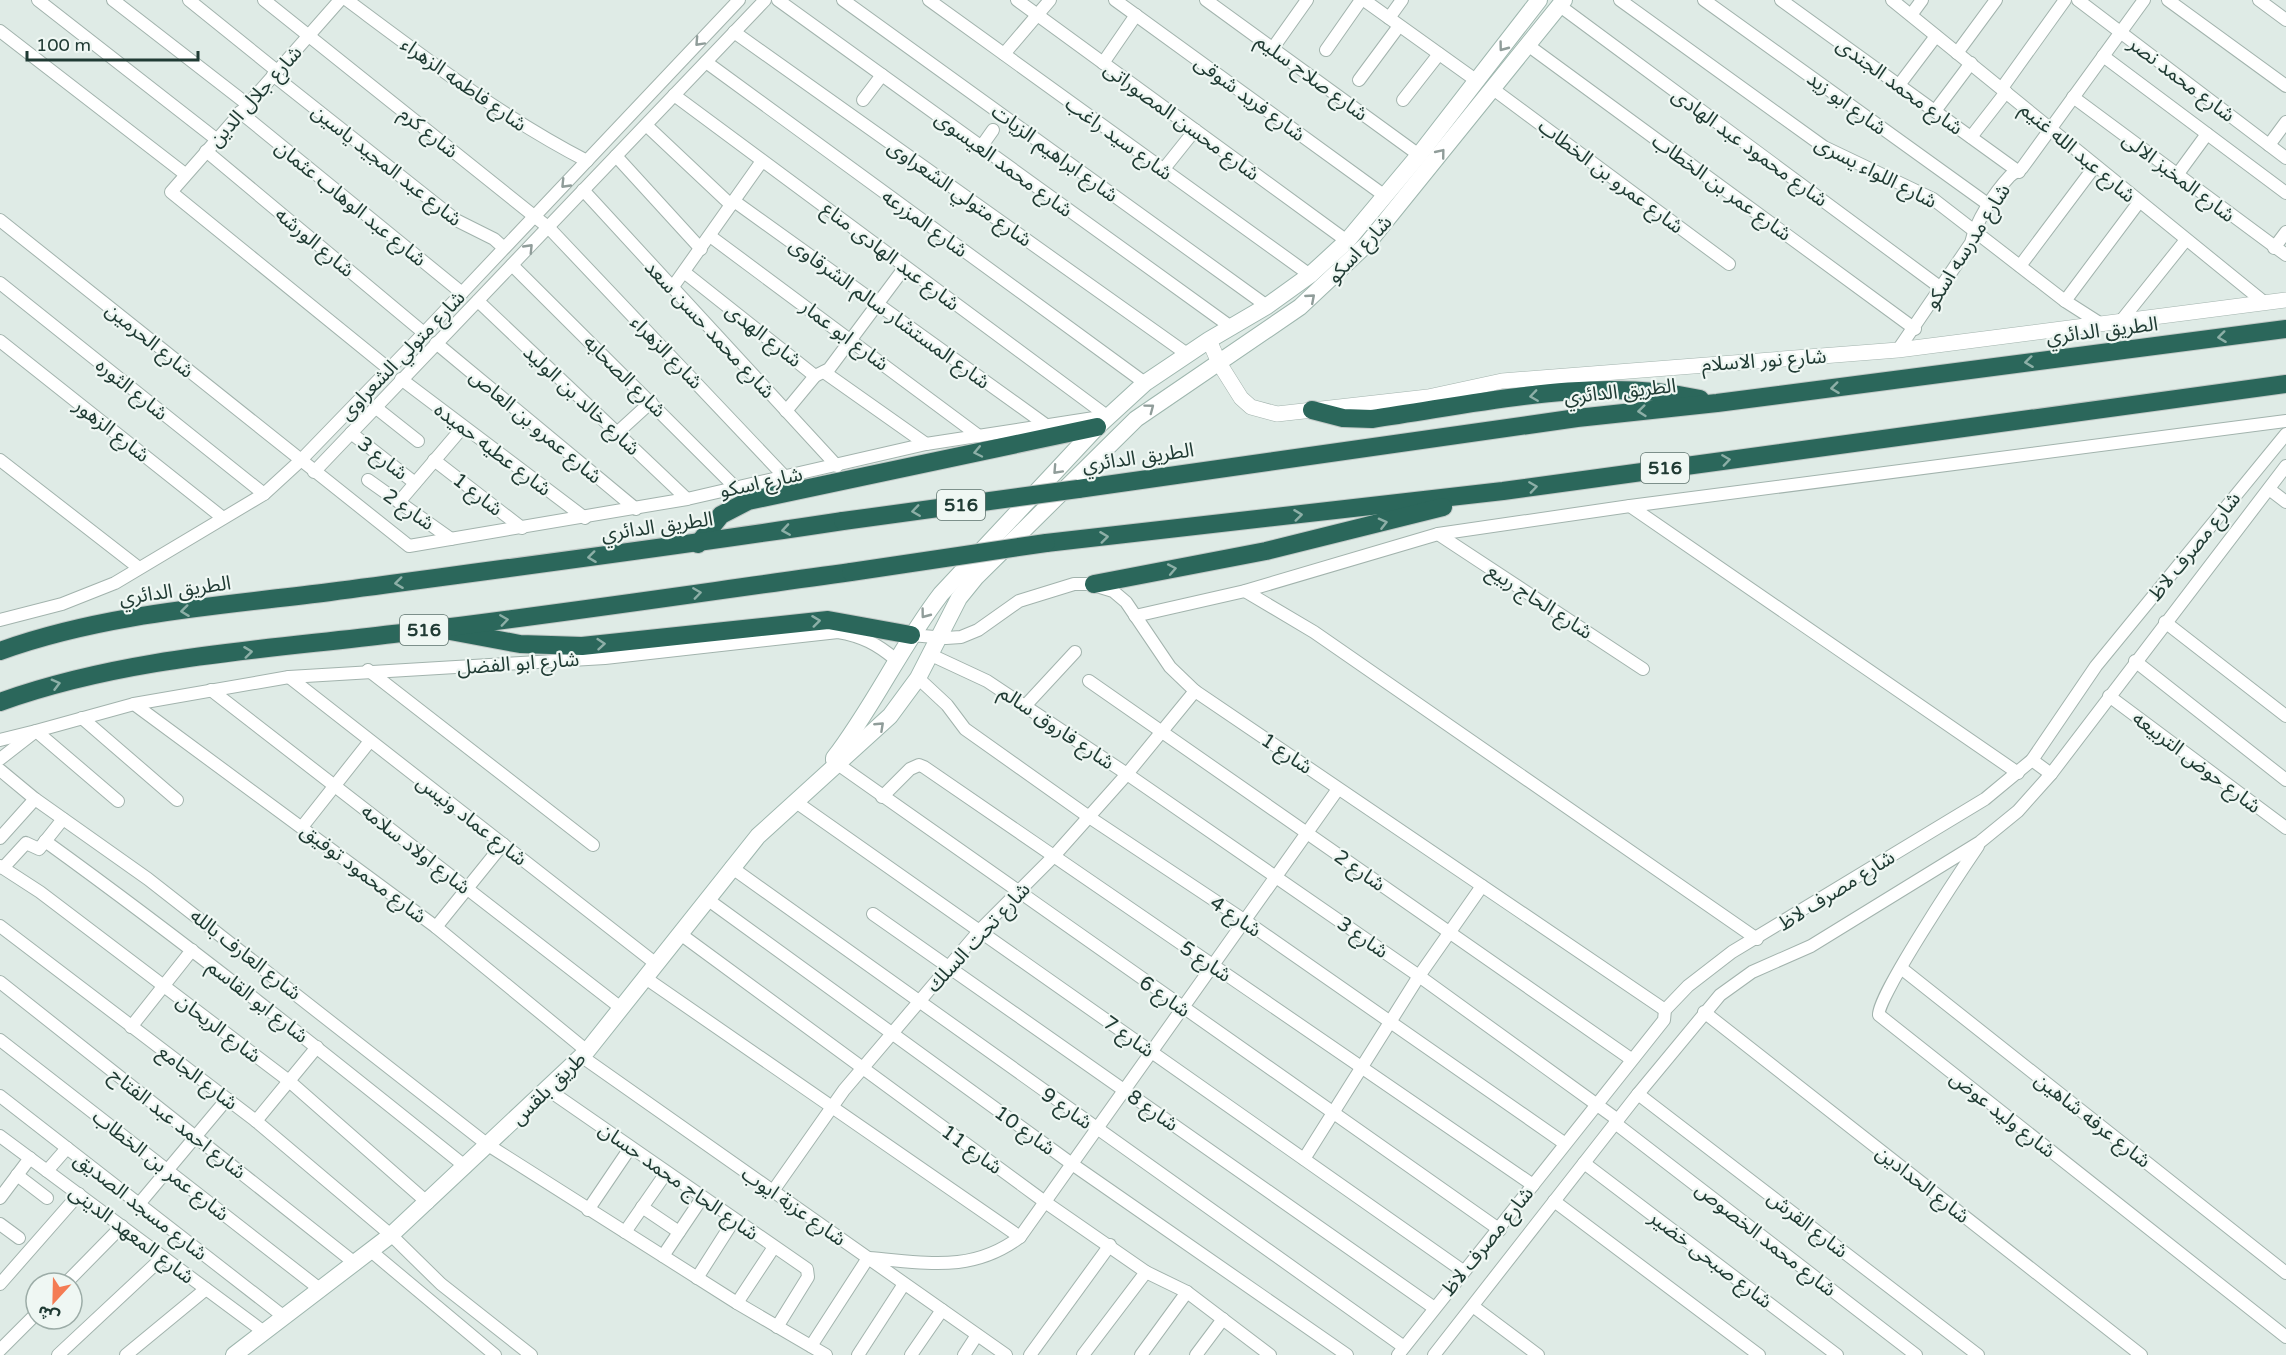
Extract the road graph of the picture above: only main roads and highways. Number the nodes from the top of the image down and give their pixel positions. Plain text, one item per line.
1 (1539, 0) edge
2 (1562, 3) edge
3 (2283, 329) edge
4 (2284, 384) edge
5 (1717, 403) junction
6 (1312, 410) road end
7 (1102, 422) junction
8 (1503, 491) junction
9 (698, 544) junction
10 (1094, 584) road end
11 (440, 628) junction
12 (912, 635) junction
13 (0, 651) edge
14 (0, 702) edge
15 (836, 762) junction
16 (234, 1355) edge

1 -> 7 main road, شارع اسكو
15 -> 2 main road, شارع اسكو
3 -> 5 highway, الطريق الدائري / 516
8 -> 4 highway, 516
5 -> 6 highway
5 -> 9 highway, الطريق الدائري / 516, bridge
7 -> 9 highway
7 -> 12 main road
10 -> 8 highway
11 -> 8 highway, 516, bridge
9 -> 13 highway, الطريق الدائري / 516
11 -> 12 highway
14 -> 11 highway, 516
12 - 15 main road
15 - 16 main road, طريق بلقس

